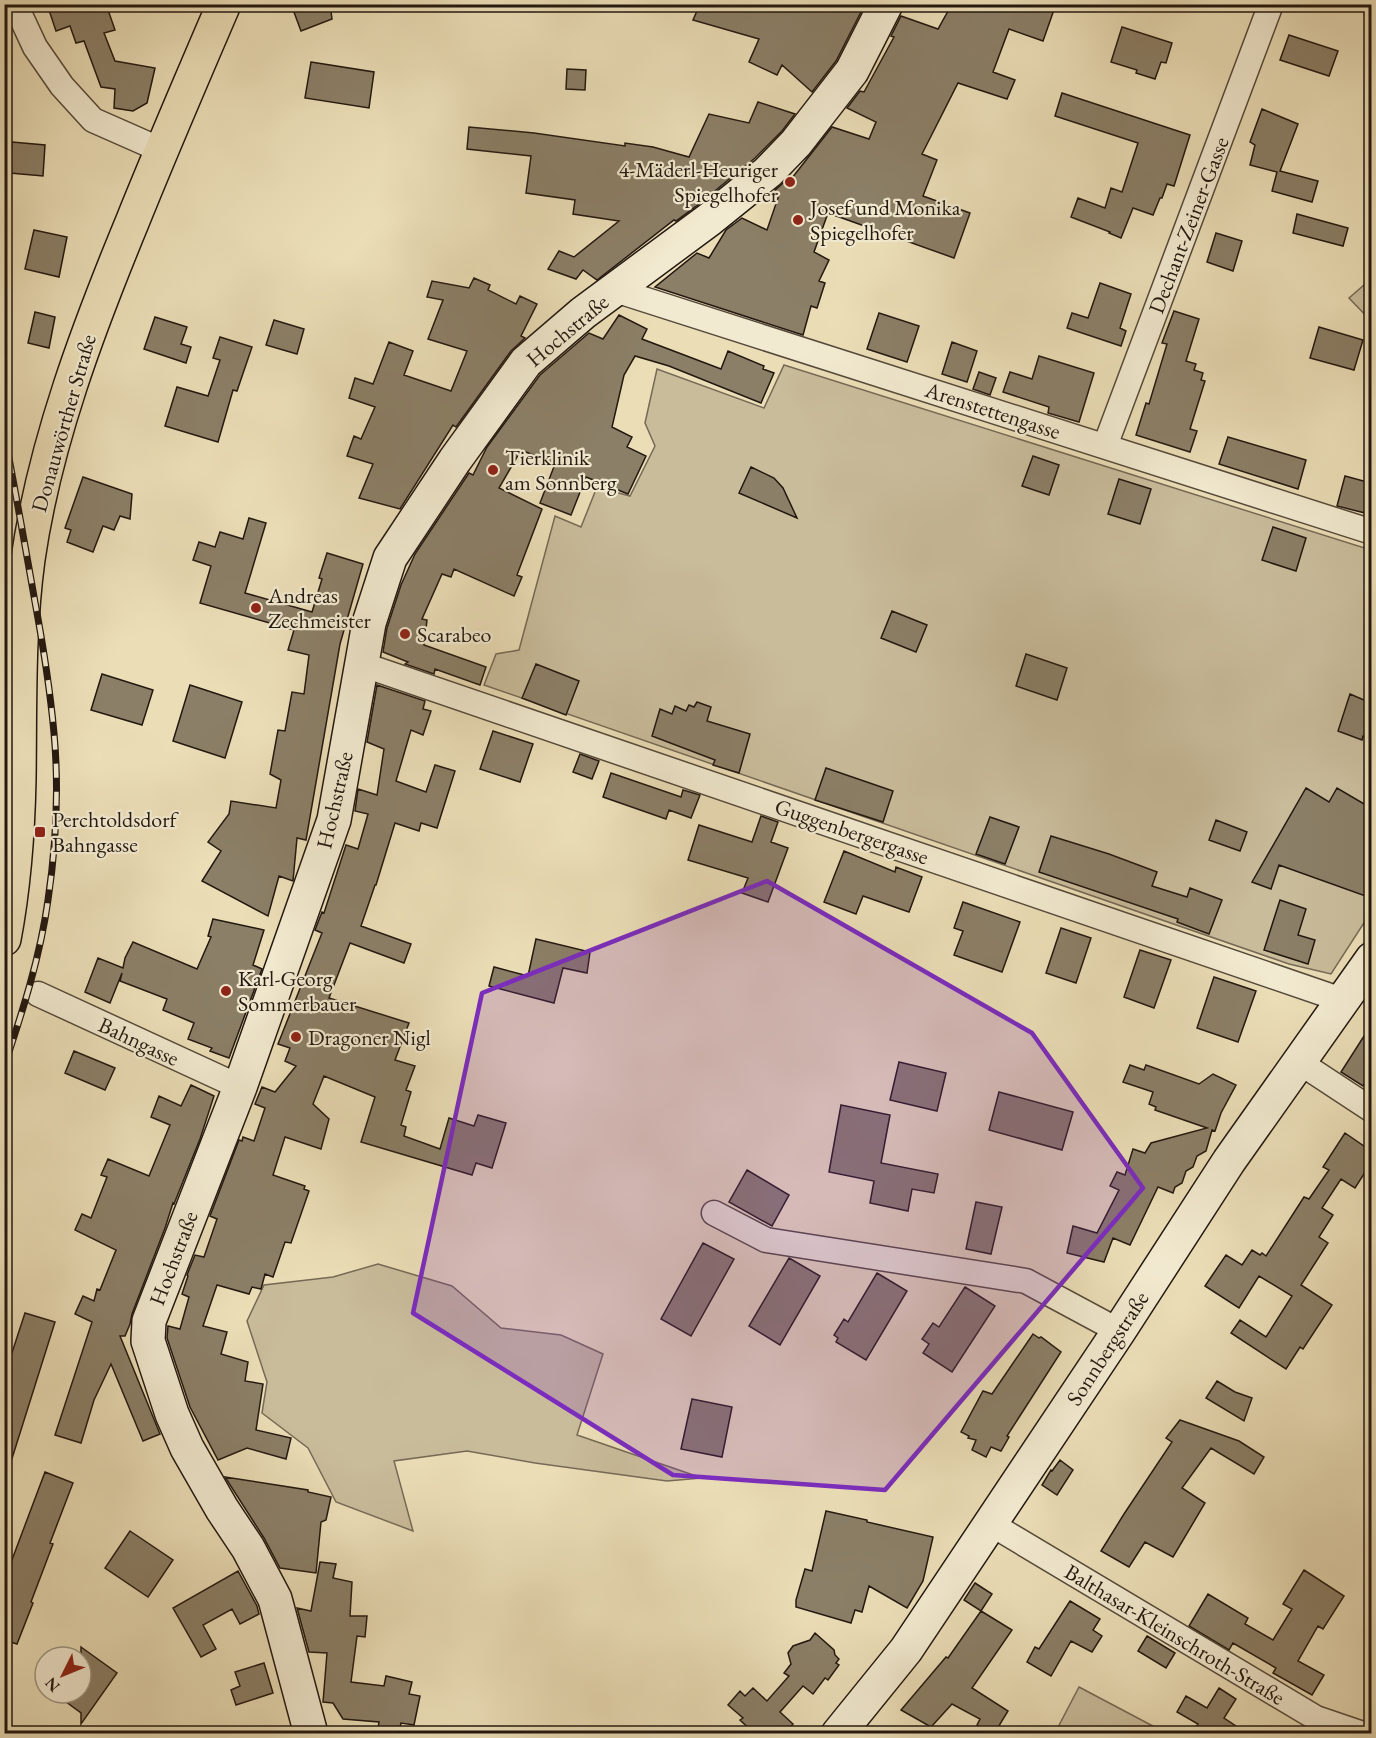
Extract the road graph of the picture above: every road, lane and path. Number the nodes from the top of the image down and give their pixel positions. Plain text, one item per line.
1 (15, 4) edge
2 (224, 4) edge
3 (886, 4) edge
4 (1271, 4) edge
5 (161, 150) junction
6 (615, 290) junction
7 (1105, 446) junction
8 (1371, 532) edge
9 (361, 664) junction
10 (4, 939) edge
11 (1371, 959) edge
12 (38, 994) dead end
13 (1342, 1000) junction
14 (1299, 1062) junction
15 (240, 1087) junction
16 (1371, 1110) edge
17 (714, 1213) dead end
18 (1119, 1331) junction
19 (991, 1524) junction
20 (311, 1734) edge
21 (838, 1734) edge
22 (1363, 1734) edge

1 - 5 street
2 - 5 main road, Donauwörther Straße
3 - 6 main road, Hochstraße
4 - 7 street, Dechant-Zeiner-Gasse
5 - 10 main road, Donauwörther Straße
6 - 7 street, Arenstettengasse
6 - 9 main road, Hochstraße
7 - 8 street, Arenstettengasse
9 - 13 street, Guggenbergergasse
9 - 15 main road, Hochstraße
11 - 13 main road, Sonnbergstraße
12 - 15 street, Bahngasse
13 - 14 main road, Sonnbergstraße
14 - 16 street
14 - 18 main road, Sonnbergstraße
15 - 20 main road, Hochstraße
17 - 18 street
18 - 19 main road, Sonnbergstraße
19 - 21 main road, Sonnbergstraße
19 - 22 street, Balthasar-Kleinschroth-Straße

